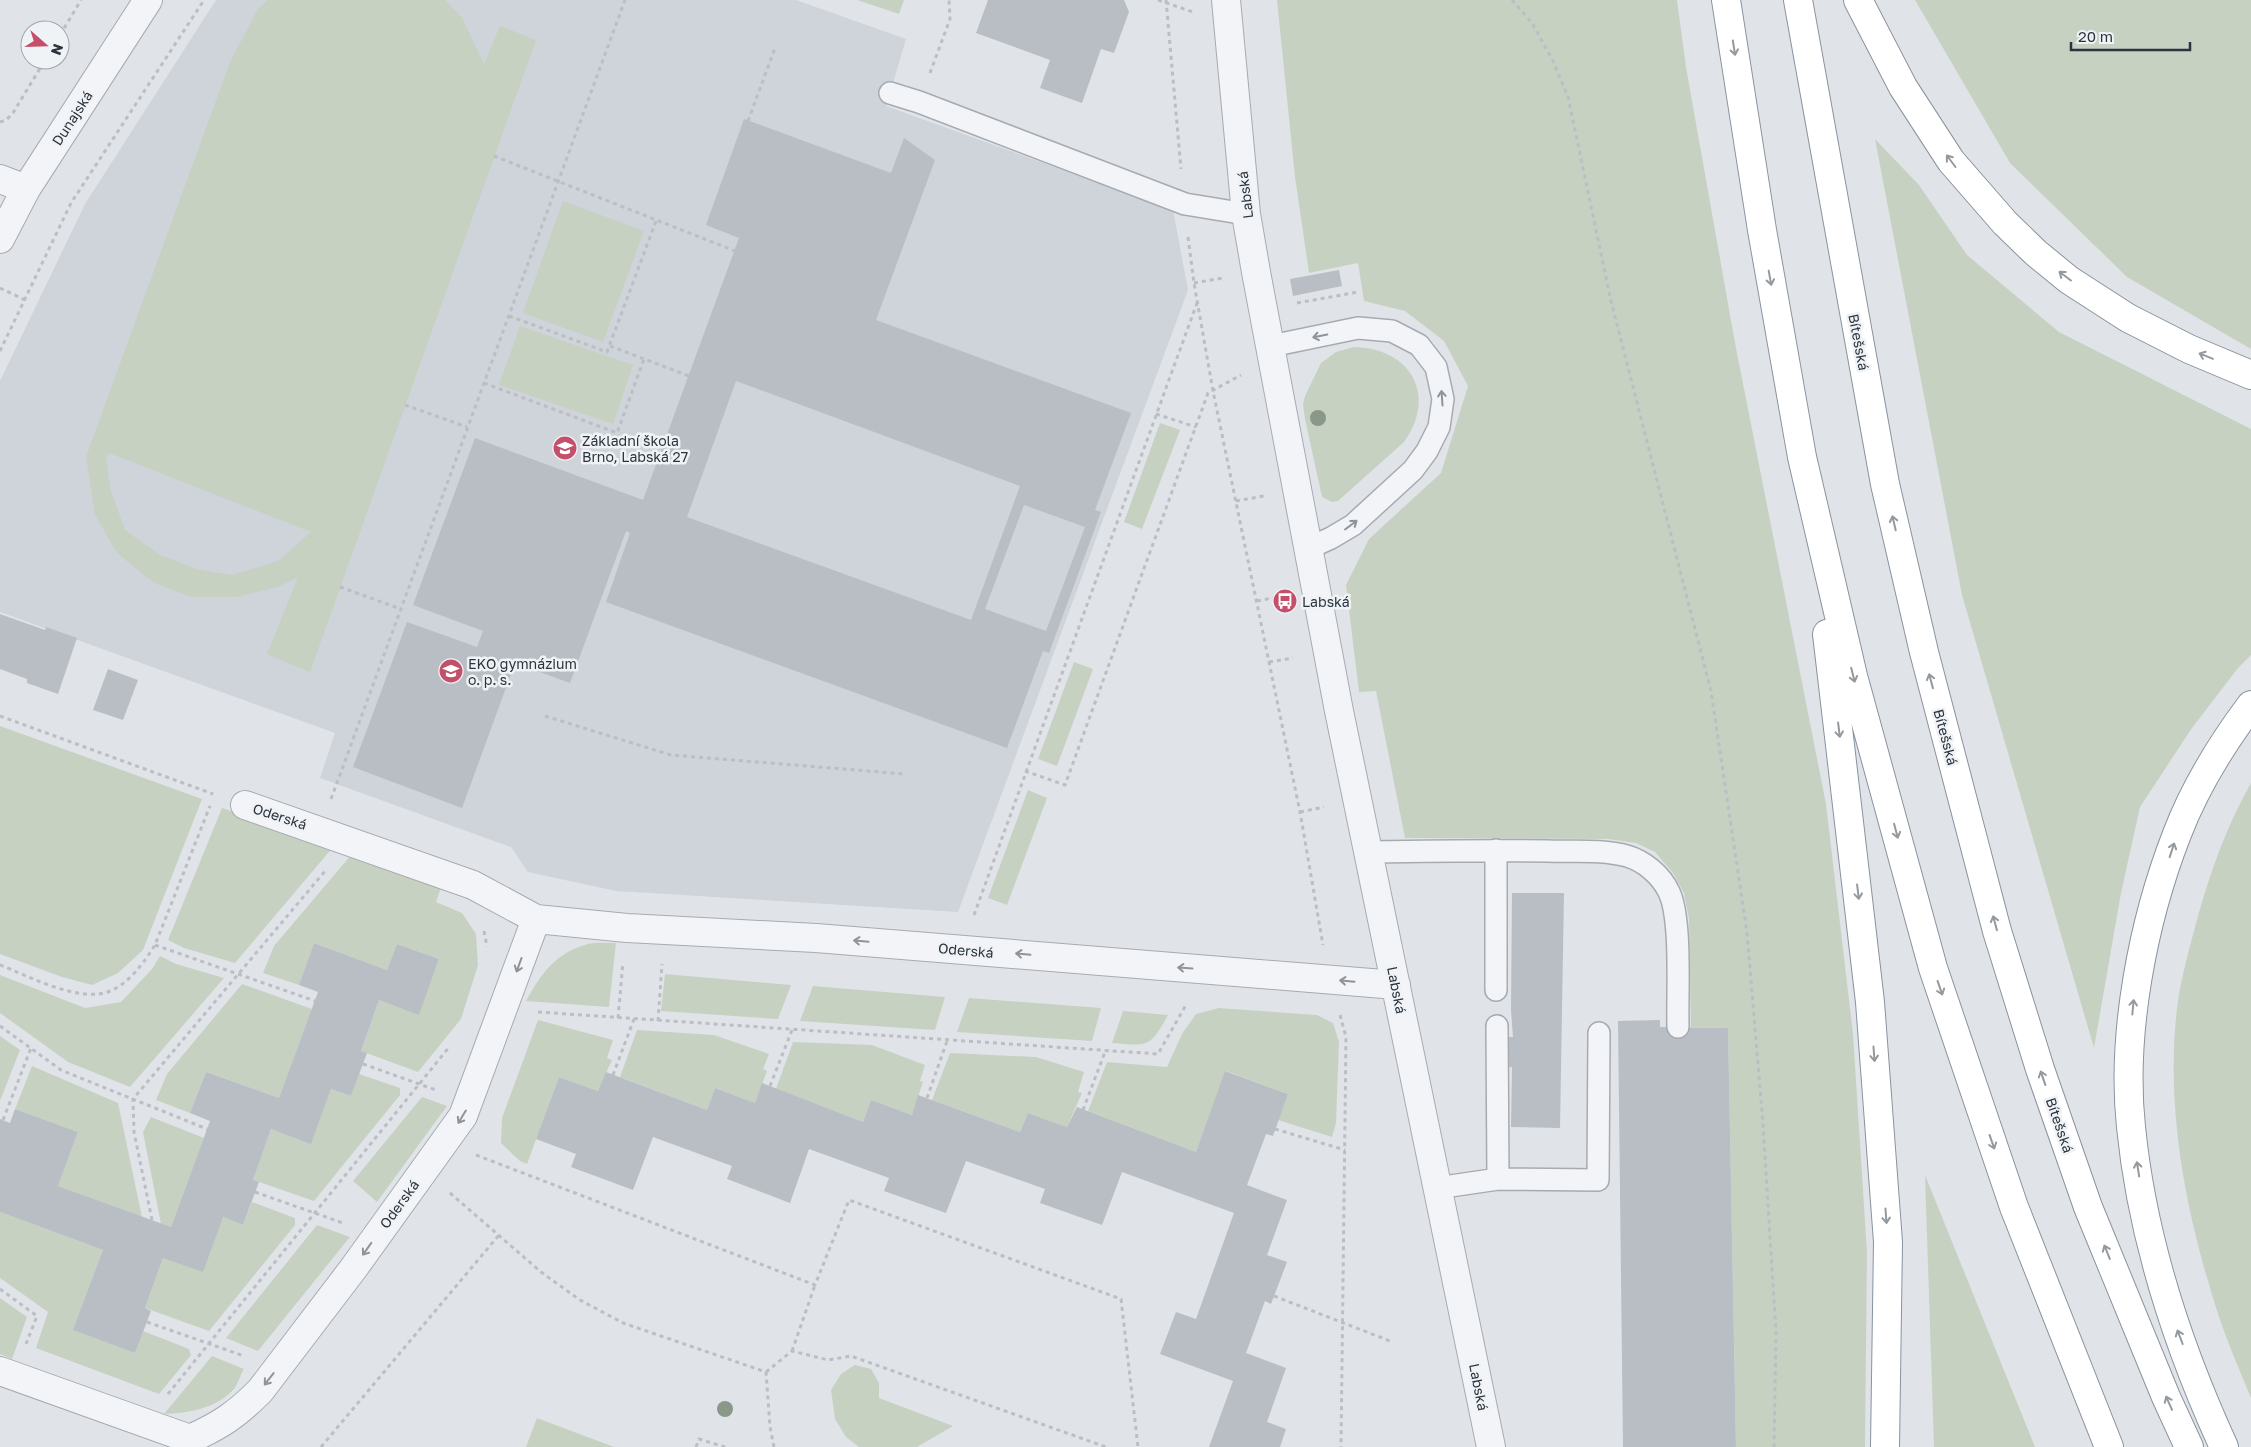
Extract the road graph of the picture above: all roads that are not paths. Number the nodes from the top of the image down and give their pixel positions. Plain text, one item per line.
1 (148, 0) edge
2 (1226, 0) edge
3 (1726, 0) edge
4 (1798, 0) edge
5 (1858, 0) edge
6 (890, 93) dead end
7 (0, 179) edge
8 (26, 189) junction
9 (1246, 214) junction
10 (0, 239) edge
11 (1271, 346) junction
12 (2251, 374) edge
13 (1802, 457) junction
14 (1309, 548) junction
15 (2251, 705) edge
16 (245, 805) dead end
17 (1496, 850) junction
18 (1370, 852) junction
19 (536, 920) junction
20 (1396, 985) junction
21 (1496, 990) dead end
22 (1497, 1026) dead end
23 (1678, 1027) dead end
24 (1599, 1033) dead end
25 (1498, 1178) junction
26 (1437, 1188) junction
27 (0, 1370) edge
28 (192, 1443) edge
29 (1491, 1447) edge
30 (1886, 1447) edge
31 (2109, 1447) edge
32 (2189, 1447) edge
33 (2224, 1447) edge

1 - 8 street, Dunajská
2 - 9 street, Labská
3 -> 13 highway
32 -> 4 highway, Bítešská
12 -> 5 highway
6 - 9 lane
7 - 8 street
8 - 10 street, Dunajská
9 - 11 street, Labská
11 - 14 street, Labská
14 -> 11 lane
13 -> 30 highway
13 -> 31 highway
14 - 18 street, Labská
33 -> 15 highway
16 - 19 street, Oderská
17 - 18 lane
17 - 21 lane
17 - 23 lane
18 - 20 street, Labská
20 -> 19 street, Oderská
19 -> 28 street, Oderská
20 - 26 street, Labská
22 - 25 lane
24 - 25 lane
25 - 26 lane
26 - 29 street, Labská
27 - 28 street, Oderská

